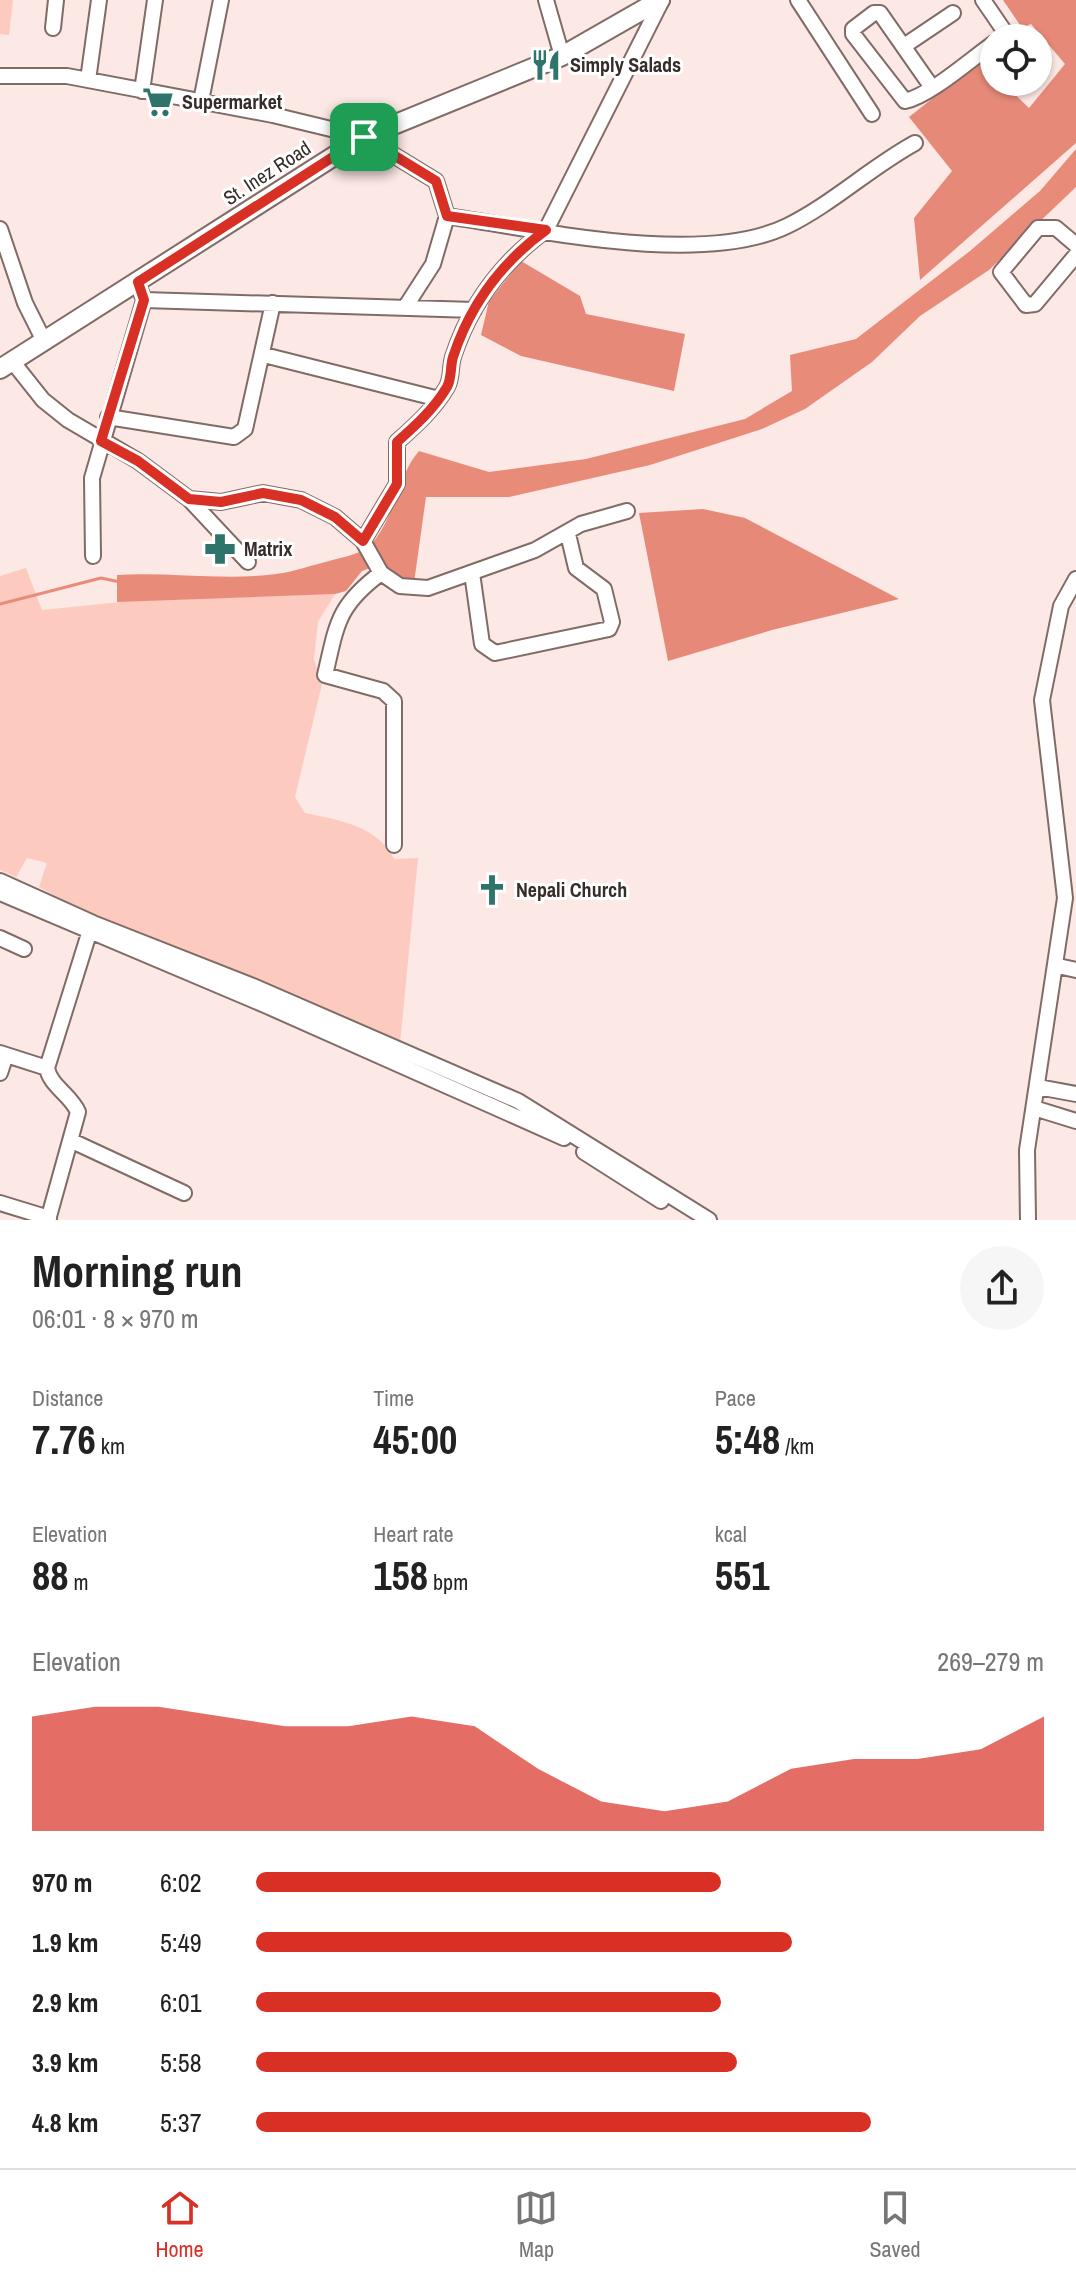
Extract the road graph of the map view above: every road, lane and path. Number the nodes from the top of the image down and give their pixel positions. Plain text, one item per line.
1 (56, 0) edge
2 (99, 0) edge
3 (155, 0) edge
4 (221, 0) edge
5 (546, 0) edge
6 (661, 0) edge
7 (798, 0) edge
8 (983, 0) edge
9 (953, 13) dead end
10 (996, 24) edge
11 (53, 28) dead end
12 (904, 46) junction
13 (980, 53) edge
14 (562, 56) junction
15 (0, 76) edge
16 (88, 80) junction
17 (931, 86) junction
18 (142, 91) junction
19 (201, 101) junction
20 (872, 114) dead end
21 (364, 137) junction
22 (915, 143) dead end
23 (447, 216) junction
24 (0, 229) edge
25 (546, 230) junction
26 (1076, 245) edge
27 (1076, 255) edge
28 (4, 258) edge
29 (141, 291) junction
30 (273, 303) junction
31 (406, 306) junction
32 (474, 310) junction
33 (43, 339) junction
34 (264, 355) junction
35 (6, 365) edge
36 (439, 399) junction
37 (108, 417) junction
38 (101, 441) junction
39 (189, 499) junction
40 (627, 511) dead end
41 (568, 534) junction
42 (363, 541) junction
43 (93, 556) dead end
44 (248, 562) dead end
45 (381, 573) junction
46 (472, 573) junction
47 (1076, 579) edge
48 (394, 845) dead end
49 (0, 881) edge
50 (0, 893) edge
51 (91, 928) junction
52 (0, 938) edge
53 (1069, 939) edge
54 (24, 949) dead end
55 (1058, 966) junction
56 (1076, 970) edge
57 (3, 1054) edge
58 (47, 1068) junction
59 (0, 1073) edge
60 (1038, 1087) junction
61 (1076, 1094) edge
62 (1034, 1108) junction
63 (1076, 1121) edge
64 (72, 1141) junction
65 (184, 1193) dead end
66 (0, 1203) edge
67 (49, 1219) edge
68 (692, 1220) edge
69 (709, 1220) edge
70 (1028, 1220) edge

1 - 11 street
2 - 16 street
3 - 18 street
4 - 19 street
5 - 14 street
6 - 14 main road, St. Inez Road
6 - 25 street
7 - 20 street
8 - 10 street
9 - 12 street
12 - 17 street
12 - 17 street
13 - 17 street
14 - 21 main road, St. Inez Road
15 - 16 street
16 - 18 street
18 - 19 street
19 - 21 street
21 - 23 street
21 - 29 main road, St. Inez Road
22 - 25 street
23 - 25 street
23 - 31 street
24 - 28 street
25 - 32 street
26 - 27 street
28 - 33 street
29 - 30 street
29 - 33 main road, St. Inez Road
29 - 37 street
30 - 31 street
30 - 34 street
31 - 32 street
32 - 36 street
33 - 35 main road, St. Inez Road
34 - 36 street
34 - 37 street
35 - 38 street
36 - 42 street
37 - 38 street
38 - 39 street
38 - 43 street
39 - 42 street
39 - 44 street
40 - 41 street
41 - 46 street
41 - 46 street
42 - 45 street
45 - 46 street
45 - 48 street
47 - 53 street
49 - 51 street
50 - 51 street
51 - 58 street
51 - 68 street
51 - 69 street
52 - 54 street
53 - 55 street
55 - 56 street
55 - 60 street
57 - 58 street
57 - 59 street
58 - 64 street
60 - 61 street
60 - 62 street
62 - 63 street
62 - 70 street
64 - 65 street
64 - 67 street
66 - 67 street

